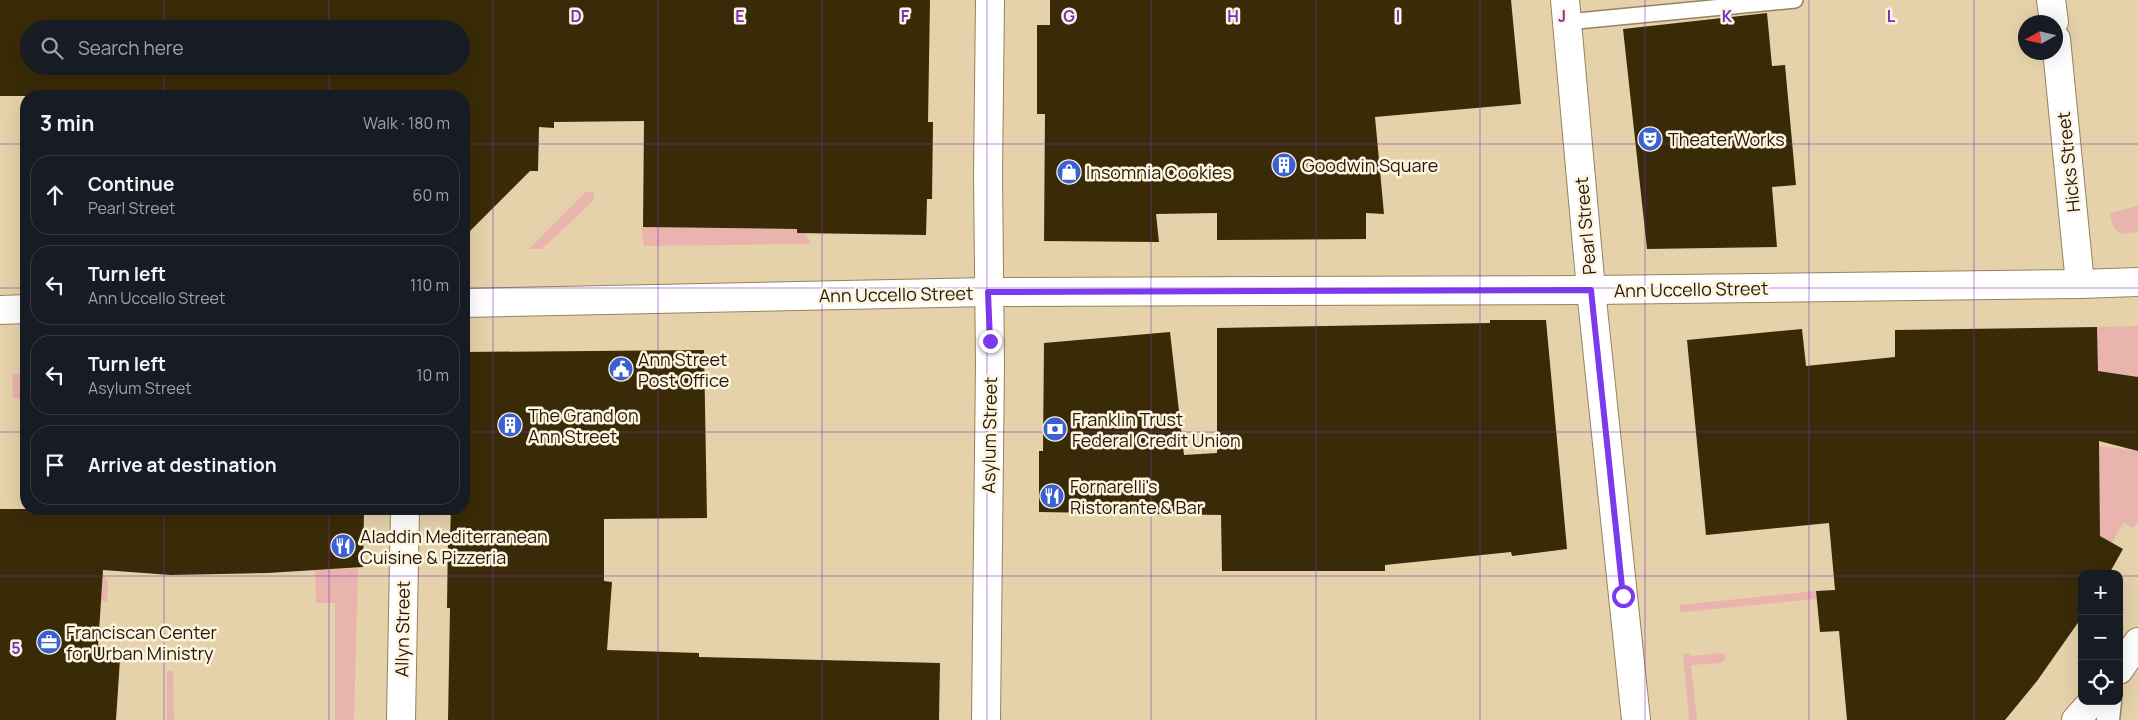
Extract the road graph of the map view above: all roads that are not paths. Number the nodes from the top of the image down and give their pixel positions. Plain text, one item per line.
1 (990, 0) edge
2 (1795, 0) edge
3 (2052, 0) edge
4 (1566, 11) edge
5 (2053, 15) edge
6 (2058, 60) edge
7 (2138, 282) edge
8 (2080, 284) junction
9 (1591, 290) junction
10 (988, 292) junction
11 (470, 303) edge
12 (20, 309) edge
13 (0, 310) edge
14 (405, 515) edge
15 (2138, 642) edge
16 (2123, 664) edge
17 (2089, 705) edge
18 (2110, 705) edge
19 (401, 720) edge
20 (986, 720) edge
21 (1636, 720) edge
22 (2076, 720) edge
23 (2108, 720) edge

1 - 10 street, Asylum Street
2 - 4 lane
3 - 5 street
4 - 9 street, Pearl Street
6 - 8 street, Hicks Street
7 - 8 street, Ann Uccello Street
8 - 9 street, Ann Uccello Street
9 - 10 street, Ann Uccello Street
9 - 21 street, Pearl Street
10 - 11 street, Ann Uccello Street
10 - 20 street, Asylum Street
12 - 13 street
14 - 19 street, Allyn Street
15 - 16 street
17 - 22 street
18 - 23 street

